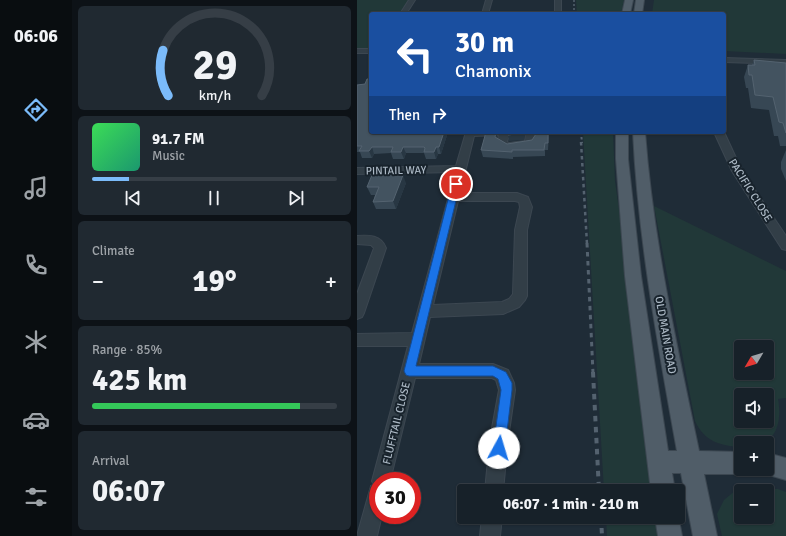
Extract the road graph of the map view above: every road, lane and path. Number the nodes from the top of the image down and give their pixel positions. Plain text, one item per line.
1 (412, 0) edge
2 (489, 0) edge
3 (558, 0) edge
4 (629, 0) edge
5 (640, 0) edge
6 (404, 12) edge
7 (486, 12) edge
8 (558, 12) edge
9 (626, 12) edge
10 (638, 12) edge
11 (357, 51) edge
12 (369, 51) edge
13 (726, 59) edge
14 (786, 62) edge
15 (469, 134) edge
16 (504, 134) edge
17 (531, 134) edge
18 (622, 134) edge
19 (639, 134) edge
20 (720, 134) edge
21 (460, 169) junction
22 (357, 171) edge
23 (452, 198) junction
24 (357, 240) edge
25 (786, 246) edge
26 (424, 310) junction
27 (357, 313) edge
28 (417, 339) junction
29 (357, 340) edge
30 (409, 371) junction
31 (659, 462) junction
32 (690, 462) junction
33 (734, 463) edge
34 (774, 466) edge
35 (786, 469) edge
36 (383, 472) edge
37 (495, 484) edge
38 (662, 484) edge
39 (370, 524) edge
40 (491, 524) edge
41 (668, 524) edge
42 (367, 536) edge
43 (490, 536) edge
44 (671, 536) edge
45 (705, 536) edge

1 - 6 street
2 - 7 street
3 - 8 street
4 - 9 main road
5 - 10 main road
11 - 12 street
13 - 14 street
15 - 21 street, FLUFFTAIL CLOSE
16 - 17 street
18 - 31 main road, OLD MAIN ROAD
19 - 32 main road, OLD MAIN ROAD
20 - 25 street, PACIFIC CLOSE
21 - 22 street, PINTAIL WAY
21 - 23 street, FLUFFTAIL CLOSE
23 - 26 street, FLUFFTAIL CLOSE
23 - 26 street
24 - 27 street
26 - 28 street, FLUFFTAIL CLOSE
28 - 29 street
28 - 30 street, FLUFFTAIL CLOSE
30 - 36 street, FLUFFTAIL CLOSE
30 - 37 street
31 - 32 main road
31 - 38 main road, OLD MAIN ROAD
32 - 33 main road
32 - 45 main road, OLD MAIN ROAD
34 - 35 main road
39 - 42 street
40 - 43 street
41 - 44 main road

